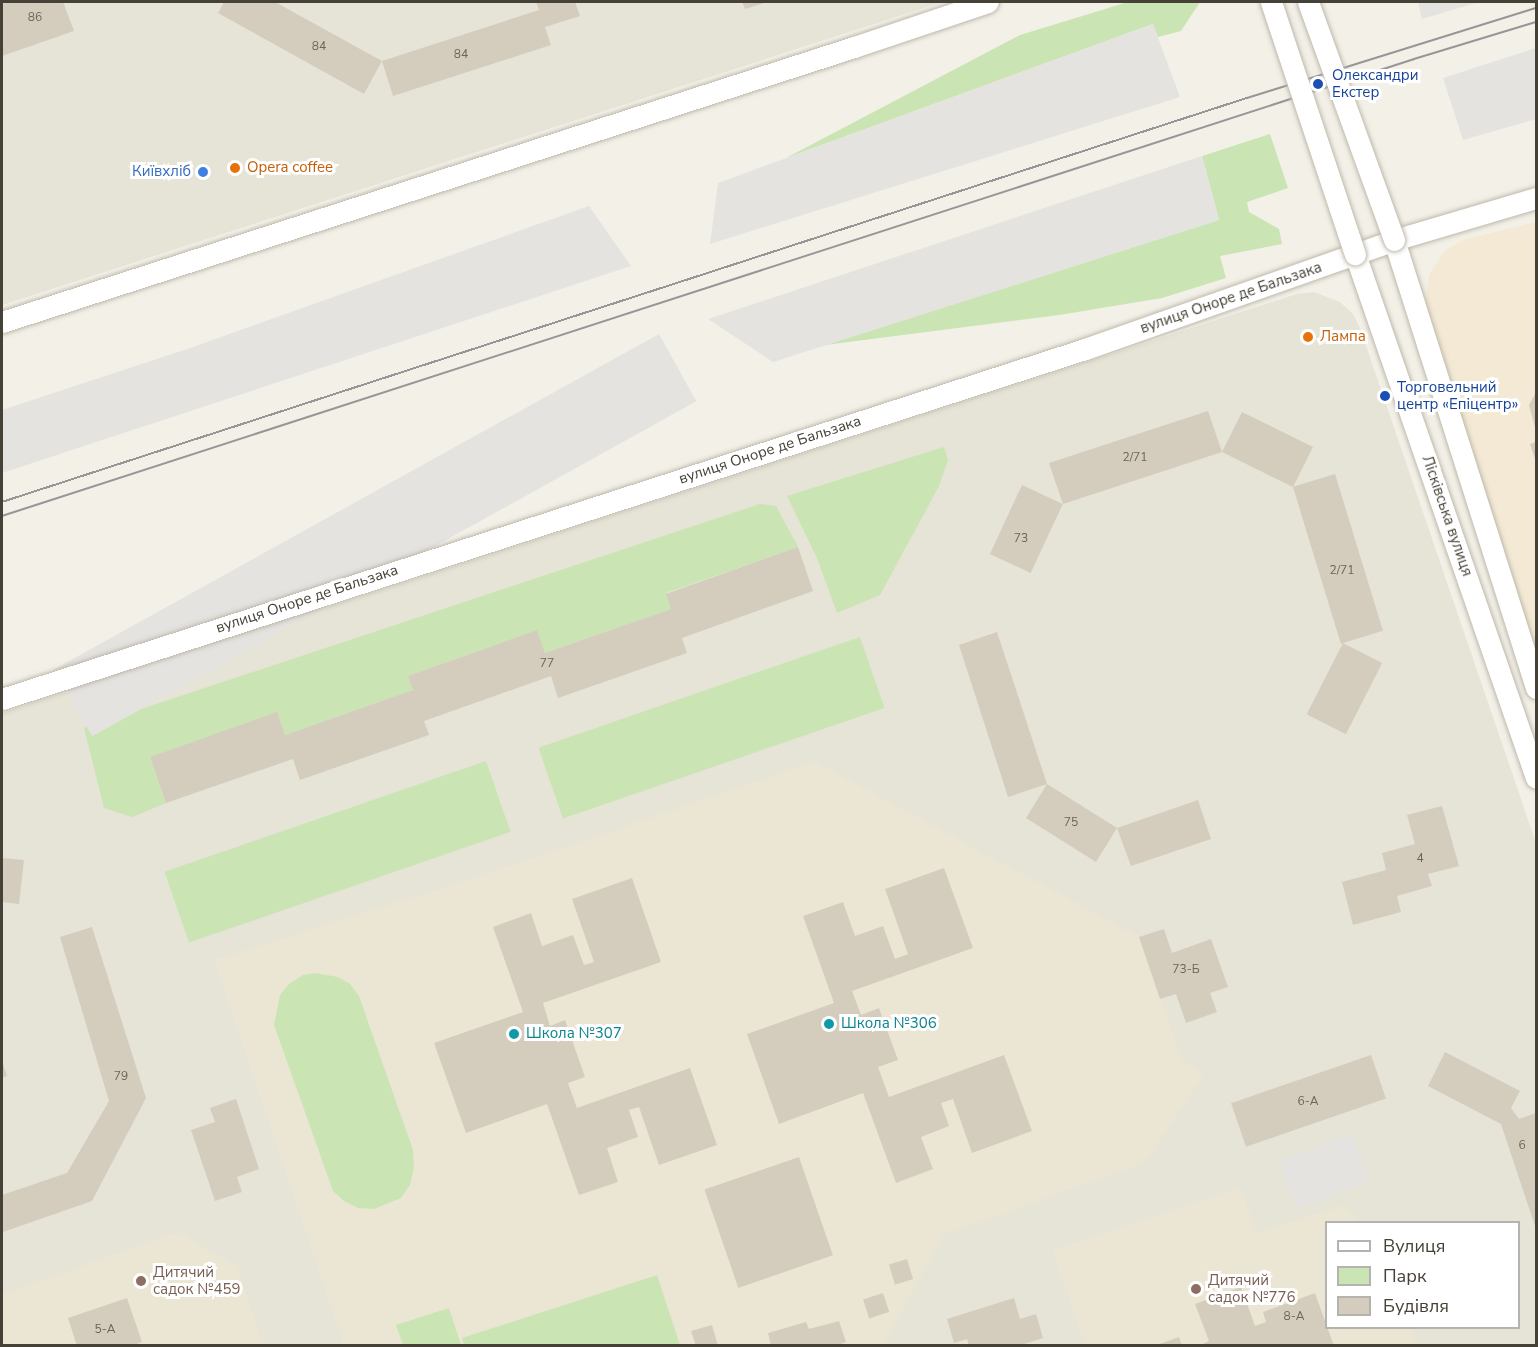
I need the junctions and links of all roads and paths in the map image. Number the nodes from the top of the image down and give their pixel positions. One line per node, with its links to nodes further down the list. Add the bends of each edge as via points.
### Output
1 (988, 2): 7 (street)
2 (1270, 2): 6 (street, Лісківська вулиця, bridge)
3 (1308, 2): 5 (street, bridge)
4 (1536, 198): 5 (street, вулиця Оноре де Бальзака)
5 (1394, 240): 6 (street, вулиця Оноре де Бальзака); 8 (street)
6 (1355, 254): 9 (street, вулиця Оноре де Бальзака, via 1085,349); 10 (street, Лісківська вулиця)
7 (2, 322)
8 (1536, 688)
9 (2, 699)
10 (1536, 778)

